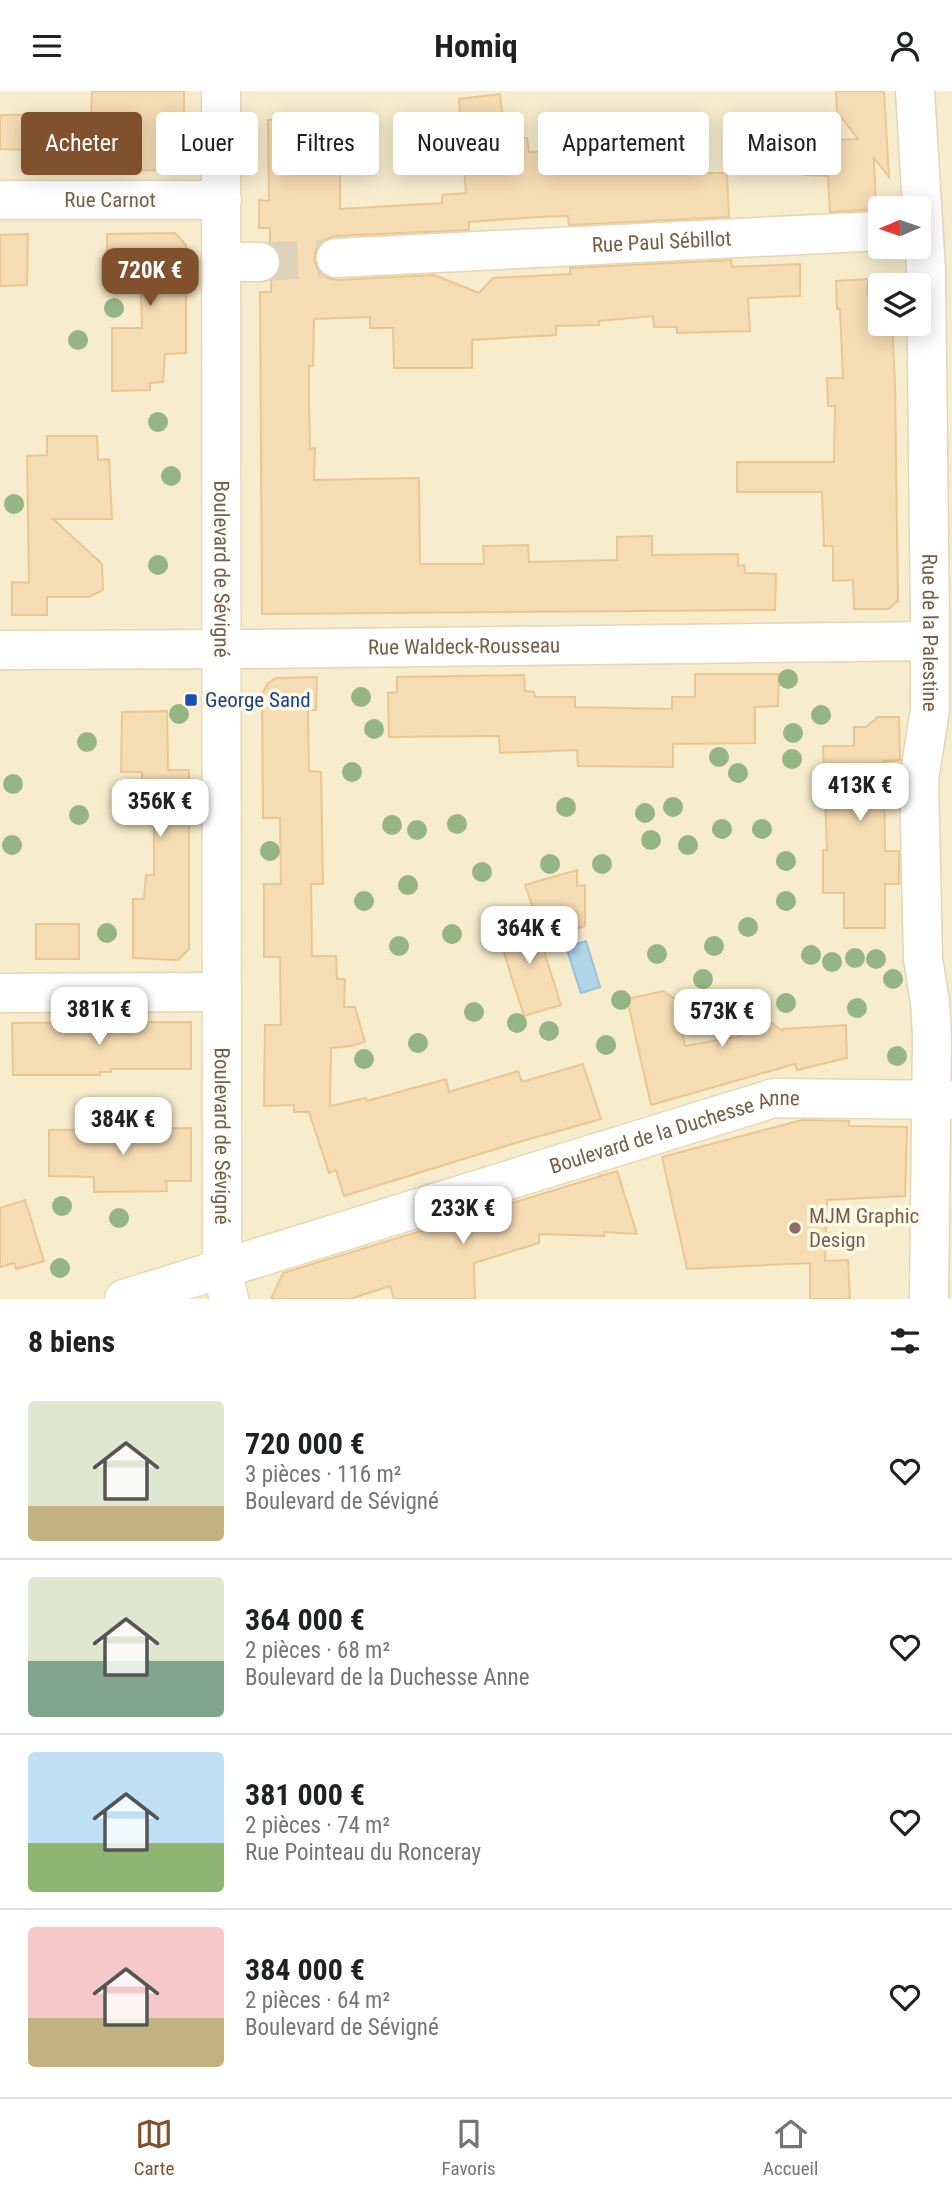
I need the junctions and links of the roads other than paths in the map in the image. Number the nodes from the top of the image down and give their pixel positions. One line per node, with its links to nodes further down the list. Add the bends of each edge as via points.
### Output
1 (222, 91): 5 (street, Boulevard de Sévigné)
2 (915, 91): 3 (street, Rue de la Palestine)
3 (927, 196)
4 (0, 200): 5 (street, Rue Carnot)
5 (222, 200): 9 (street, Boulevard de Sévigné)
6 (868, 231): 7 (street, Rue Paul Sébillot)
7 (336, 258)
8 (927, 259): 11 (street, Rue de la Palestine)
9 (222, 262): 10 (street); 13 (street, Boulevard de Sévigné)
10 (260, 262)
11 (929, 641): 13 (street, Rue Waldeck-Rousseau); 14 (street, Rue de la Palestine, via 930,710)
12 (0, 649): 13 (street, Rue Waldeck-Rousseau)
13 (222, 649): 15 (street, Boulevard de Sévigné)
14 (939, 736): 17 (street, Rue de la Palestine, via 919,779 923,959)
15 (222, 992): 16 (street); 18 (street, Boulevard de Sévigné)
16 (0, 993)
17 (942, 1099): 18 (street, Boulevard de la Duchesse Anne, via 774,1098 303,1243); 20 (street, Rue de la Palestine)
18 (226, 1285): 19 (street, Boulevard de la Duchesse Anne)
19 (124, 1299)
20 (929, 1299)

